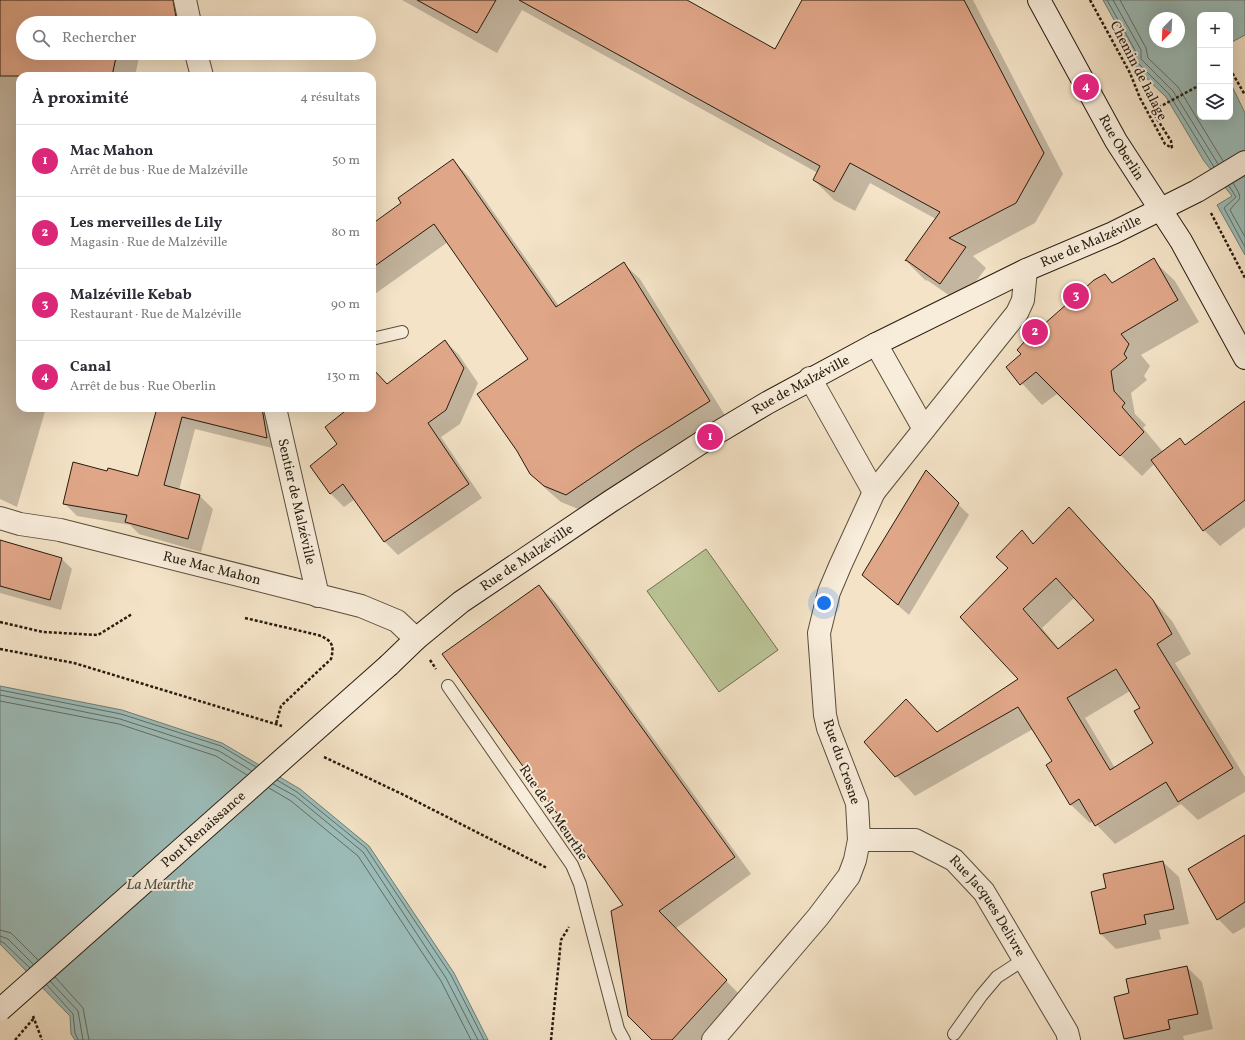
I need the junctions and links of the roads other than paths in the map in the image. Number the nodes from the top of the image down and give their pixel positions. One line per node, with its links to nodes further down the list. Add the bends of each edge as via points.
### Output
1 (185, 0): 3 (street)
2 (1039, 0): 7 (street, Rue Oberlin, via 1116,141)
3 (188, 16)
4 (198, 60): 5 (street)
5 (201, 72)
6 (1245, 162): 7 (street, Rue de Malzéville)
7 (1161, 209): 8 (street, Rue de Malzéville, via 1113,233); 12 (street, Rue Oberlin)
8 (1026, 270): 11 (street, Rue de Malzéville); 15 (street, Rue du Crosne, via 1023,300 1017,313)
9 (402, 332): 10 (lane)
10 (376, 338)
11 (876, 344): 13 (street, Rue de Malzéville); 15 (street)
12 (1245, 358)
13 (810, 378): 16 (street); 19 (street, Rue de Malzéville, via 710,437 611,502 461,602)
14 (276, 412): 18 (street, Sentier de Malzéville)
15 (924, 429): 16 (street, Rue du Crosne)
16 (874, 492): 22 (street, Rue du Crosne, via 829,592 819,633 825,715 857,803)
17 (0, 518): 18 (street, Rue Mac Mahon, via 60,530)
18 (318, 596): 19 (street, Rue Mac Mahon, via 378,612 397,621)
19 (416, 639): 20 (street, Rue de Malzéville)
20 (389, 664): 24 (street, Pont Renaissance, bridge)
21 (448, 686): 26 (lane, Rue de la Meurthe, via 572,865 580,884 618,1029)
22 (859, 840): 23 (street, Rue Jacques Delivre, via 915,840 954,860 984,892); 27 (street, Rue du Crosne, via 849,876 838,892)
23 (1023, 960): 25 (lane, via 997,977); 28 (street, Rue Jacques Delivre, via 1068,1032)
24 (0, 1010)
25 (954, 1034)
26 (624, 1040)
27 (713, 1040)
28 (1069, 1040)

